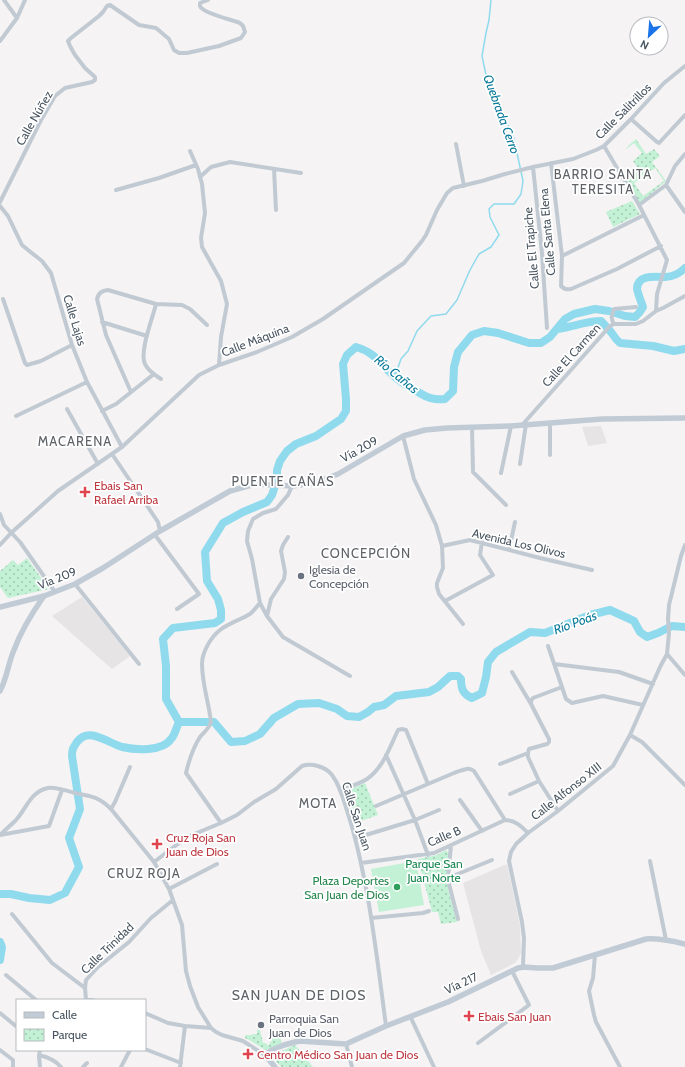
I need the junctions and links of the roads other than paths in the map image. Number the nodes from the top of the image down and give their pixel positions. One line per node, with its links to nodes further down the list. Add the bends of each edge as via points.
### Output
1 (4, 0): 4 (street)
2 (25, 0): 4 (street)
3 (208, 0): 23 (street, Calle Núñez, via 200,3 201,8 240,23 245,32 241,38 219,46 178,53 169,39 156,28 139,25 110,5 71,38 68,41 70,46 95,80 65,88 55,96)
4 (17, 18): 5 (street)
5 (0, 42)
6 (685, 66): 8 (street, Calle Salitrillos, via 664,83)
7 (685, 115): 8 (street, via 659,143)
8 (631, 119): 10 (street, Calle Salitrillos)
9 (456, 144): 21 (street)
10 (604, 146): 13 (street, Calle Salitrillos, via 573,159); 24 (street)
11 (190, 151): 14 (street)
12 (685, 154): 20 (street, via 675,166)
13 (551, 163): 15 (street, Calle Salitrillos); 30 (street, Calle Santa Elena)
14 (196, 165): 19 (street); 22 (street)
15 (533, 167): 17 (street, Calle Salitrillos); 39 (street, Calle El Trapiche)
16 (274, 169): 18 (street); 19 (street, via 230,162 211,167); 26 (street)
17 (516, 171): 21 (street, Calle Máquina)
18 (301, 172)
19 (200, 176): 42 (street, via 206,213 201,238 202,247 221,281 227,304)
20 (666, 185): 24 (street); 27 (street)
21 (464, 186): 42 (street, Calle Máquina, via 453,188 447,193 426,235 404,263 323,319 292,337)
22 (116, 190)
23 (0, 202)
24 (639, 205): 28 (street)
25 (0, 206): 41 (street, Calle Lajas, via 22,244 51,273)
26 (276, 210)
27 (685, 212)
28 (644, 215): 29 (street); 30 (street)
29 (661, 246): 30 (street, Calle Santa Elena, via 617,269 569,289 562,286); 35 (street, via 667,260 657,294)
30 (562, 256)
31 (685, 296): 35 (street, Calle El Carmen)
32 (3, 299): 41 (street, via 27,365 41,361)
33 (156, 304): 36 (street, via 108,290 102,291 97,299); 37 (street, via 182,305); 40 (street)
34 (636, 307): 38 (street, via 614,309)
35 (656, 311): 38 (street, Calle El Carmen, via 636,324)
36 (102, 322): 40 (street); 46 (street)
37 (208, 325)
38 (612, 325): 52 (street, Calle El Carmen)
39 (547, 328)
40 (147, 336): 43 (street, via 143,355 147,367)
41 (72, 345): 45 (street, Calle Lajas)
42 (219, 365): 56 (street, Calle Máquina, via 200,375)
43 (154, 374): 44 (street); 46 (street)
44 (161, 379)
45 (87, 382): 48 (street, Calle Lajas); 49 (street)
46 (131, 392): 48 (street)
47 (67, 410): 59 (street)
48 (102, 411): 56 (street, Calle Lajas)
49 (16, 416)
50 (685, 418): 51 (main road, Vía 209, via 602,419)
51 (550, 423): 52 (main road, Vía 209); 58 (street)
52 (524, 424): 53 (main road, Vía 209); 60 (street)
53 (511, 426): 54 (main road, Vía 209); 61 (street)
54 (472, 427): 55 (main road, Vía 209, via 425,430); 63 (street, via 473,472)
55 (403, 436): 62 (main road, Vía 209, via 338,474 315,483); 72 (street, via 414,479 436,525)
56 (122, 447): 57 (street, Calle Máquina)
57 (112, 454): 59 (street, Calle Máquina); 67 (street, via 158,522)
58 (550, 454)
59 (98, 464): 66 (street, Calle Máquina, via 58,491)
60 (520, 464)
61 (501, 473)
62 (292, 486): 67 (main road, Vía 209, via 256,484 230,491); 81 (street, via 276,509 253,519 248,530 247,541)
63 (506, 505)
64 (0, 514): 66 (street, via 4,526)
65 (515, 522): 73 (street)
66 (11, 533): 70 (street, Calle Máquina); 77 (street)
67 (158, 533): 76 (main road, Vía 209); 83 (street, via 199,594)
68 (288, 537): 85 (street, via 281,551 284,579 271,599)
69 (482, 542): 72 (street, Avenida Los Olivos, via 470,540); 73 (street, Avenida Los Olivos); 80 (street, via 480,555 493,575)
70 (0, 545)
71 (685, 545): 74 (street, Calle Alfonso XIII)
72 (442, 546): 80 (street, via 443,568 437,588)
73 (509, 550): 75 (street, Avenida Los Olivos)
74 (683, 557): 88 (street, Calle Alfonso XIII, via 669,605)
75 (592, 570)
76 (75, 584): 77 (main road, Vía 209); 89 (street)
77 (55, 592): 78 (main road, Vía 209)
78 (44, 596): 79 (main road, Vía 209); 84 (main road)
79 (24, 601): 82 (main road, Vía 209); 84 (main road)
80 (445, 601): 86 (street)
81 (260, 602): 85 (street); 118 (street, via 250,614 221,629 204,653 202,665 211,722 190,757 186,773)
82 (0, 608)
83 (177, 609)
84 (34, 610): 96 (main road, via 13,651)
85 (267, 616): 93 (street, via 283,637)
86 (463, 624)
87 (548, 646): 90 (street)
88 (667, 654): 92 (street); 94 (street, Calle Alfonso XIII)
89 (139, 664)
90 (554, 664): 94 (street, via 619,672); 95 (street)
91 (512, 672): 97 (street)
92 (685, 675)
93 (350, 676)
94 (653, 684): 98 (street, Calle Alfonso XIII)
95 (562, 687): 97 (street, via 533,698); 98 (street, via 566,700 572,703 603,696)
96 (0, 691)
97 (531, 704): 100 (street, via 549,742 529,750)
98 (643, 705): 99 (street, Calle Alfonso XIII)
99 (630, 735): 106 (street, via 642,742); 115 (street, Calle Alfonso XIII, via 613,766)
100 (528, 753): 102 (street); 104 (street)
101 (386, 755): 105 (street, via 398,730 406,730); 108 (street, via 367,779); 109 (street)
102 (500, 764)
103 (130, 767): 113 (street)
104 (539, 781): 110 (street); 115 (street)
105 (428, 784): 109 (street); 117 (street, via 471,769)
106 (685, 785)
107 (62, 790): 113 (street, via 97,798); 121 (street, via 49,788 40,791); 121 (street, via 49,826)
108 (341, 790): 118 (street, Calle San Juan, via 331,773 313,764 307,764 276,789); 122 (street, Calle San Juan)
109 (404, 794): 112 (street); 116 (street)
110 (510, 794)
111 (460, 800): 119 (street)
112 (376, 806)
113 (111, 809): 127 (street)
114 (439, 810): 116 (street)
115 (558, 811): 120 (street, Calle Alfonso XIII)
116 (415, 820): 122 (street); 124 (street)
117 (505, 820): 119 (street, Calle B); 120 (street, via 517,823)
118 (221, 823): 127 (street, Calle San Juan, via 187,837)
119 (482, 831): 123 (street, Calle B)
120 (528, 833): 140 (street, Calle Alfonso XIII, via 516,844 509,861 522,922)
121 (0, 835)
122 (356, 838): 128 (street, Calle San Juan)
123 (451, 845): 124 (street, Calle B); 130 (street)
124 (428, 854): 128 (street, Calle B)
125 (492, 860): 130 (street)
126 (650, 861): 137 (street)
127 (154, 862): 131 (street)
128 (361, 863): 135 (street, Calle San Juan)
129 (217, 864): 131 (street)
130 (448, 878): 136 (street)
131 (169, 889): 132 (street)
132 (173, 900): 143 (street, Calle Trinidad, via 151,918 129,942 98,967 86,980); 152 (street, via 182,925 186,971 190,986 198,1007)
133 (429, 911): 135 (street)
134 (12, 914): 143 (street, via 52,963)
135 (371, 918): 151 (street, Calle San Juan)
136 (458, 919)
137 (666, 940): 138 (main road, Vía 217); 139 (main road, Vía 217, via 646,939)
138 (685, 944)
139 (595, 955): 140 (main road, Vía 217, via 553,968); 170 (street, via 589,991 594,1014)
140 (523, 967): 141 (main road, Vía 217)
141 (512, 971): 148 (main road, Vía 217, via 448,1002); 153 (street, via 529,1005)
142 (6, 975): 144 (street)
143 (85, 988): 145 (street, Calle Trinidad)
144 (35, 999)
145 (86, 999)
146 (0, 1013): 149 (street)
147 (146, 1015): 150 (street)
148 (410, 1016): 151 (main road, Vía 217); 169 (street)
149 (16, 1026)
150 (185, 1026): 152 (street); 161 (street)
151 (386, 1026): 154 (main road, Vía 217)
152 (211, 1028): 159 (street, via 222,1035 243,1041)
153 (478, 1042)
154 (346, 1044): 159 (main road, Vía 217, via 299,1041 284,1045); 168 (street)
155 (146, 1049): 161 (street)
156 (0, 1050): 162 (street, via 13,1060)
157 (129, 1051): 166 (street)
158 (40, 1052): 163 (street); 164 (street)
159 (265, 1055): 167 (main road)
160 (87, 1063): 165 (street)
161 (180, 1065)
162 (13, 1067)
163 (40, 1067)
164 (61, 1067)
165 (83, 1067)
166 (121, 1067)
167 (275, 1067)
168 (352, 1067)
169 (434, 1067)
170 (620, 1067)

